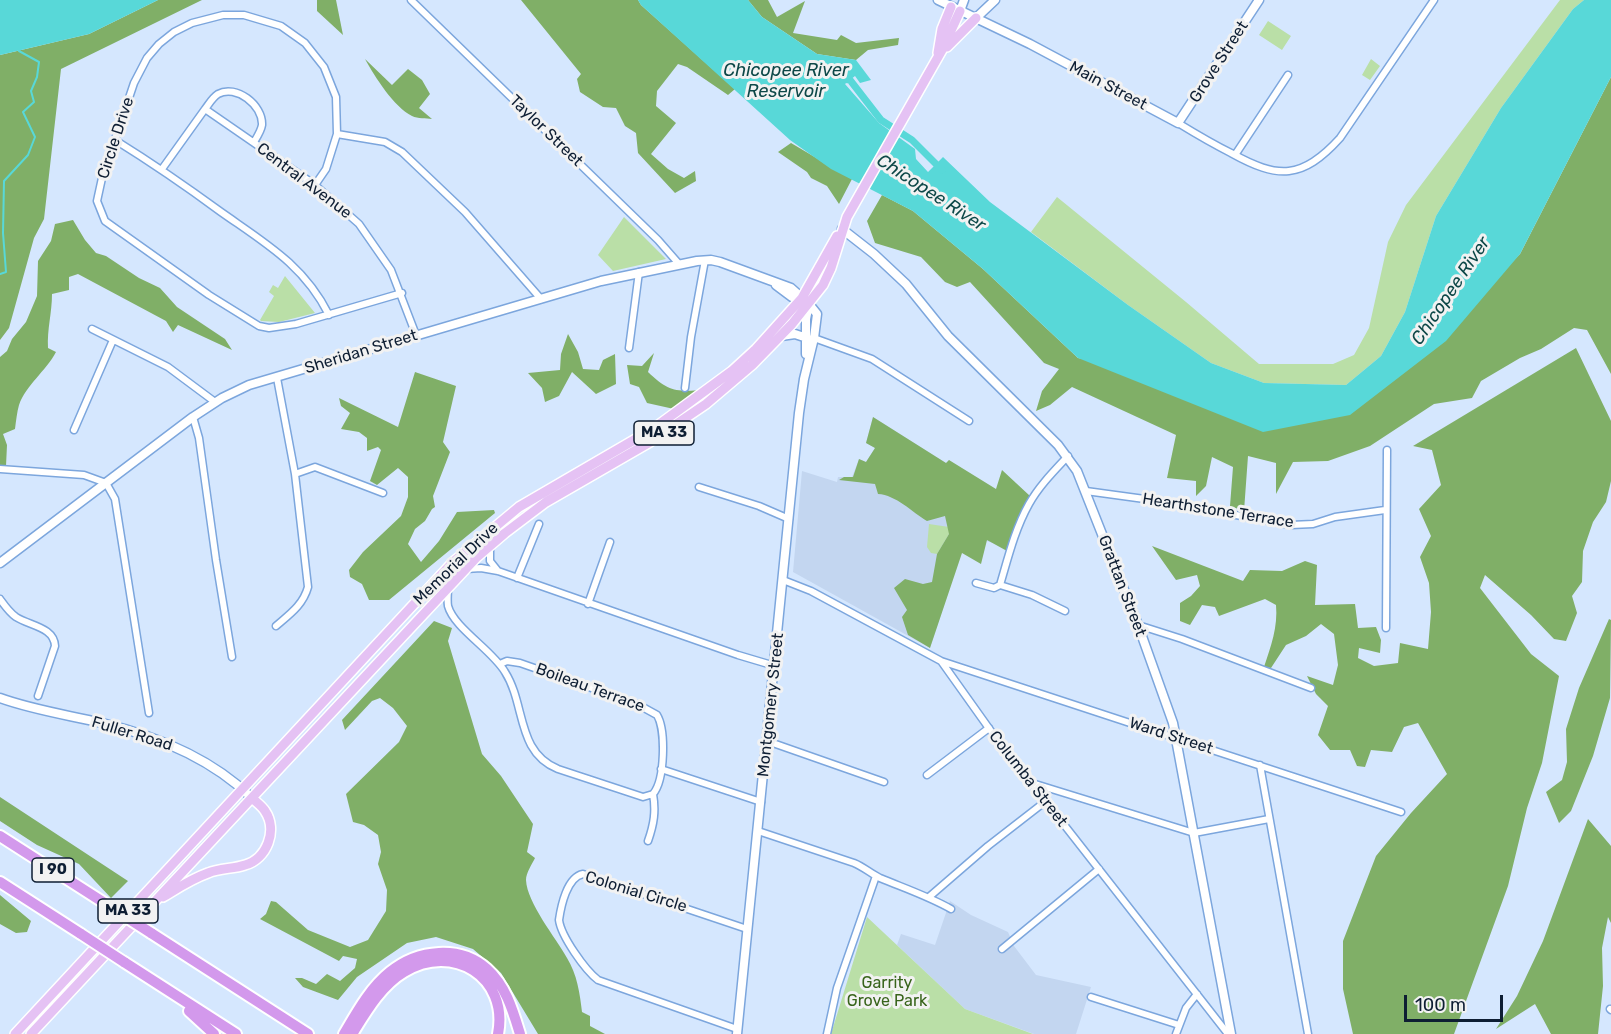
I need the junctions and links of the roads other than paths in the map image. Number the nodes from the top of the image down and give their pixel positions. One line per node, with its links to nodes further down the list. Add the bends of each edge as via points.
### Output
1 (411, 0): 21 (street, Taylor Street)
2 (938, 0): 7 (main road, Main Street)
3 (964, 0): 7 (main road)
4 (995, 0): 8 (main road)
5 (1259, 0): 12 (main road, Grove Street)
6 (1434, 0): 16 (street, Main Street, via 1334,146 1296,170 1278,172)
7 (955, 6): 8 (main road, Main Street); 9 (main road)
8 (976, 18): 9 (main road); 12 (main road, Main Street)
9 (940, 53): 19 (main road, Memorial Drive)
10 (1288, 75): 16 (street)
11 (205, 109): 15 (street, Central Avenue); 15 (street, via 222,93 245,97 256,106 262,120); 17 (street)
12 (1178, 123): 16 (street, Main Street)
13 (338, 134): 14 (street, Circle Drive, via 333,86 312,50 281,26 234,14 192,23 159,44 138,74); 18 (street, Circle Drive, via 326,169); 24 (street, via 385,142 402,152 465,212)
14 (115, 140): 17 (street); 26 (street, Circle Drive, via 97,201 105,221 259,326 281,327)
15 (254, 142): 18 (street, Central Avenue)
16 (1235, 155)
17 (162, 170): 26 (street, via 288,260)
18 (315, 185): 23 (street, Central Avenue, via 359,224)
19 (842, 229): 25 (main road, Memorial Drive / MA 33, via 830,254 823,285); 40 (main road, Grattan Street, via 906,284 948,336)
20 (705, 260): 21 (main road, Sheridan Street); 25 (main road, Sheridan Street, via 791,288); 34 (street)
21 (679, 264): 22 (main road, Sheridan Street)
22 (639, 272): 24 (main road, Sheridan Street); 32 (street)
23 (402, 293): 26 (street, Circle Drive); 28 (street, Central Avenue)
24 (541, 299): 28 (main road, Sheridan Street)
25 (806, 301): 29 (main road, Montgomery Street, via 806,319); 29 (main road, via 817,314); 30 (main road, Memorial Drive / MA 33); 82 (main road, Memorial Drive / MA 33, via 745,360 688,405 526,502 474,543)
26 (329, 315)
27 (92, 329): 31 (street)
28 (416, 335): 33 (main road, Sheridan Street)
29 (812, 335): 30 (main road); 37 (street, via 872,359); 48 (main road, Montgomery Street)
30 (781, 336): 51 (main road, Memorial Drive / MA 33, via 692,414 546,502)
31 (113, 340): 35 (street, via 168,367); 38 (street)
32 (629, 348)
33 (277, 378): 35 (main road, Sheridan Street, via 249,385); 42 (street)
34 (685, 388)
35 (215, 402): 36 (main road, Sheridan Street)
36 (193, 417): 43 (main road, Sheridan Street); 66 (street)
37 (969, 421)
38 (74, 430)
39 (1387, 450): 47 (street)
40 (1068, 456): 45 (main road, Grattan Street); 58 (street, via 1029,505)
41 (0, 469): 43 (street, via 84,476)
42 (295, 474): 46 (street, via 315,467); 64 (street, via 308,586 305,599)
43 (106, 483): 52 (main road, Sheridan Street); 73 (street, via 115,499)
44 (699, 487): 48 (street)
45 (1086, 491): 47 (street, Hearthstone Terrace, via 1291,525); 63 (main road, Grattan Street)
46 (383, 493)
47 (1385, 510): 65 (street)
48 (789, 519): 56 (main road, Montgomery Street)
49 (539, 524): 55 (street)
50 (610, 542): 61 (street)
51 (490, 545): 53 (main road, Memorial Drive / MA 33); 54 (street, via 490,561)
52 (0, 563)
53 (466, 569): 54 (street); 59 (main road, Memorial Drive / MA 33)
54 (498, 571): 55 (street)
55 (516, 578): 61 (street)
56 (783, 580): 67 (street, Columba Street, via 810,590); 69 (main road, Montgomery Street)
57 (976, 583): 58 (street, via 994,588)
58 (1000, 585): 62 (street)
59 (448, 587): 68 (street, via 448,605 456,621); 84 (main road, Memorial Drive / MA 33)
60 (0, 599): 71 (street, via 10,613 55,639)
61 (588, 604): 69 (street)
62 (1065, 611)
63 (1138, 625): 70 (street); 75 (main road, Grattan Street)
64 (276, 626)
65 (1386, 628)
66 (232, 657)
67 (941, 661): 74 (street, Columba Street); 75 (street, Ward Street)
68 (500, 664): 78 (street, Boileau Terrace, via 520,663 650,710 662,725); 83 (street, via 514,692 527,739 541,760 643,797)
69 (775, 666): 76 (main road, Montgomery Street)
70 (1311, 688)
71 (38, 696)
72 (0, 698): 82 (main road, Fuller Road, via 150,737 199,759)
73 (149, 713)
74 (989, 728): 79 (street); 81 (street, Columba Street)
75 (1176, 738): 77 (street, Ward Street); 90 (main road, Grattan Street)
76 (767, 741): 80 (street); 86 (main road, Montgomery Street)
77 (1260, 765): 87 (street, Ward Street); 88 (street)
78 (661, 769): 83 (street, Boileau Terrace); 86 (street)
79 (927, 775)
80 (884, 782)
81 (1031, 782): 85 (street, Columba Street); 90 (street)
82 (243, 789): 84 (main road, Fuller Road); 107 (main road, Memorial Drive / MA 33)
83 (654, 794): 92 (street, Boileau Terrace, via 656,809)
84 (252, 798): 97 (main road, Memorial Drive / MA 33); 97 (main road, via 266,812 271,825 271,837 257,859 188,880)
85 (1046, 801): 93 (street, Columba Street); 96 (street)
86 (761, 802): 89 (main road, Montgomery Street)
87 (1401, 812)
88 (1269, 819): 90 (street); 120 (street)
89 (758, 831): 94 (street, via 854,864); 99 (main road, Montgomery Street)
90 (1194, 833): 119 (main road, Grattan Street)
91 (0, 836): 104 (highway, I 90, bridge)
92 (648, 841)
93 (1099, 870): 100 (street); 102 (street, Columba Street)
94 (876, 876): 96 (street); 117 (street, via 837,988)
95 (0, 882): 101 (highway, I 90, bridge)
96 (929, 897): 98 (street)
97 (150, 905): 108 (main road, Memorial Drive / MA 33)
98 (951, 909)
99 (747, 929): 106 (main road, Montgomery Street); 106 (street, Colonial Circle, via 583,874 572,880 559,920 574,950 597,980)
100 (1002, 949)
101 (157, 983): 109 (highway); 110 (highway, I 90)
102 (1197, 994): 105 (street); 119 (street, Columba Street)
103 (1091, 997): 105 (street)
104 (286, 1021): 111 (highway, I 90); 112 (highway)
105 (1179, 1025): 118 (street)
106 (737, 1031)
107 (15, 1034)
108 (31, 1034)
109 (214, 1034)
110 (236, 1034)
111 (308, 1034)
112 (314, 1034)
113 (344, 1034): 116 (highway, via 390,971 434,952 464,956 487,970 506,994)
114 (352, 1034): 115 (highway, via 392,981 415,966 441,961 471,968 491,988 500,1009)
115 (498, 1034)
116 (520, 1034)
117 (827, 1034)
118 (1176, 1034)
119 (1229, 1034)
120 (1308, 1034)

